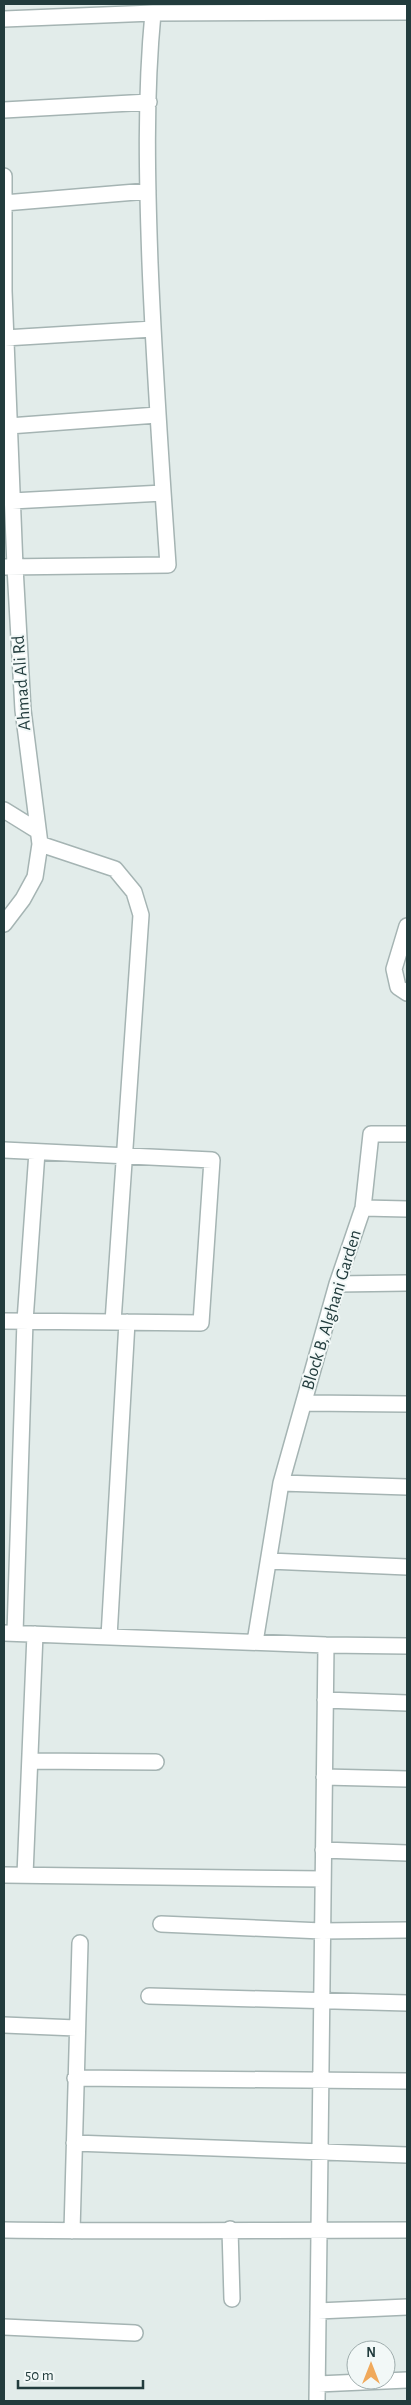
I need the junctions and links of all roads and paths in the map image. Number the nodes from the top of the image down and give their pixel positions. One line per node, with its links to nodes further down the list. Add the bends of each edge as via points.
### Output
1 (160, 10): 2 (street); 3 (street); 4 (street, via 149,55)
2 (407, 12)
3 (4, 19)
4 (149, 102): 5 (street); 7 (street)
5 (4, 110)
6 (4, 176): 8 (street, Ahmad Ali Rd)
7 (148, 192): 8 (street); 10 (street)
8 (4, 203): 9 (street, Ahmad Ali Rd)
9 (4, 291): 11 (street, Ahmad Ali Rd)
10 (153, 329): 11 (street); 12 (street)
11 (6, 338): 13 (street, Ahmad Ali Rd)
12 (157, 415): 13 (street); 14 (street)
13 (9, 426): 15 (street, Ahmad Ali Rd)
14 (163, 493): 15 (street); 16 (street, via 168,565)
15 (12, 501): 16 (street, Ahmad Ali Rd)
16 (10, 567): 18 (street, Ahmad Ali Rd)
17 (4, 810): 18 (street)
18 (39, 837): 19 (street, Ahmad Ali Rd, via 35,877); 25 (street, via 115,869 134,892 141,915)
19 (4, 924)
20 (407, 926): 21 (street, via 394,969 398,986)
21 (407, 993)
22 (407, 1134): 26 (street, Block B, Alghani Garden, via 372,1134)
23 (4, 1150): 24 (street)
24 (37, 1152): 25 (street); 31 (street)
25 (124, 1156): 32 (street); 32 (street, via 212,1160 201,1323)
26 (363, 1208): 27 (street); 29 (street, Block B, Alghani Garden)
27 (407, 1209)
28 (407, 1283): 29 (street)
29 (337, 1284): 33 (street, Block B, Alghani Garden)
30 (4, 1320): 31 (street)
31 (25, 1321): 32 (street); 39 (street)
32 (120, 1322): 41 (street)
33 (304, 1403): 34 (street); 35 (street, Block B, Alghani Garden)
34 (407, 1404)
35 (281, 1483): 36 (street); 37 (street, Block B, Alghani Garden)
36 (407, 1487)
37 (269, 1561): 38 (street); 42 (street, Block B, Alghani Garden)
38 (407, 1567)
39 (10, 1633): 40 (street)
40 (35, 1634): 41 (street); 47 (street)
41 (109, 1637): 42 (street)
42 (254, 1642): 43 (street)
43 (326, 1646): 44 (street); 45 (street)
44 (407, 1646)
45 (325, 1700): 46 (street); 49 (street)
46 (407, 1703)
47 (31, 1761): 48 (street); 54 (street)
48 (156, 1762)
49 (324, 1777): 50 (street); 51 (street)
50 (407, 1779)
51 (323, 1850): 52 (street); 55 (street)
52 (407, 1853)
53 (4, 1875): 54 (street)
54 (25, 1875): 55 (street)
55 (322, 1879): 58 (street)
56 (161, 1924): 58 (street)
57 (407, 1930): 58 (street)
58 (322, 1931): 61 (street)
59 (80, 1943): 64 (street)
60 (149, 1996): 61 (street)
61 (322, 2002): 62 (street); 66 (street)
62 (407, 2002)
63 (4, 2025): 64 (street)
64 (76, 2028): 65 (street)
65 (75, 2078): 66 (street); 68 (street)
66 (320, 2079): 67 (street); 69 (street)
67 (407, 2081)
68 (74, 2144): 69 (street); 75 (street)
69 (320, 2152): 70 (street); 73 (street)
70 (407, 2155)
71 (230, 2229): 73 (street); 75 (street); 76 (street)
72 (4, 2230): 75 (street)
73 (319, 2230): 74 (street); 78 (street)
74 (407, 2230)
75 (72, 2231)
76 (232, 2299)
77 (407, 2307): 78 (street)
78 (318, 2311): 82 (street)
79 (4, 2327): 80 (street)
80 (135, 2332)
81 (407, 2380): 82 (street)
82 (318, 2384): 83 (street)
83 (318, 2401)

